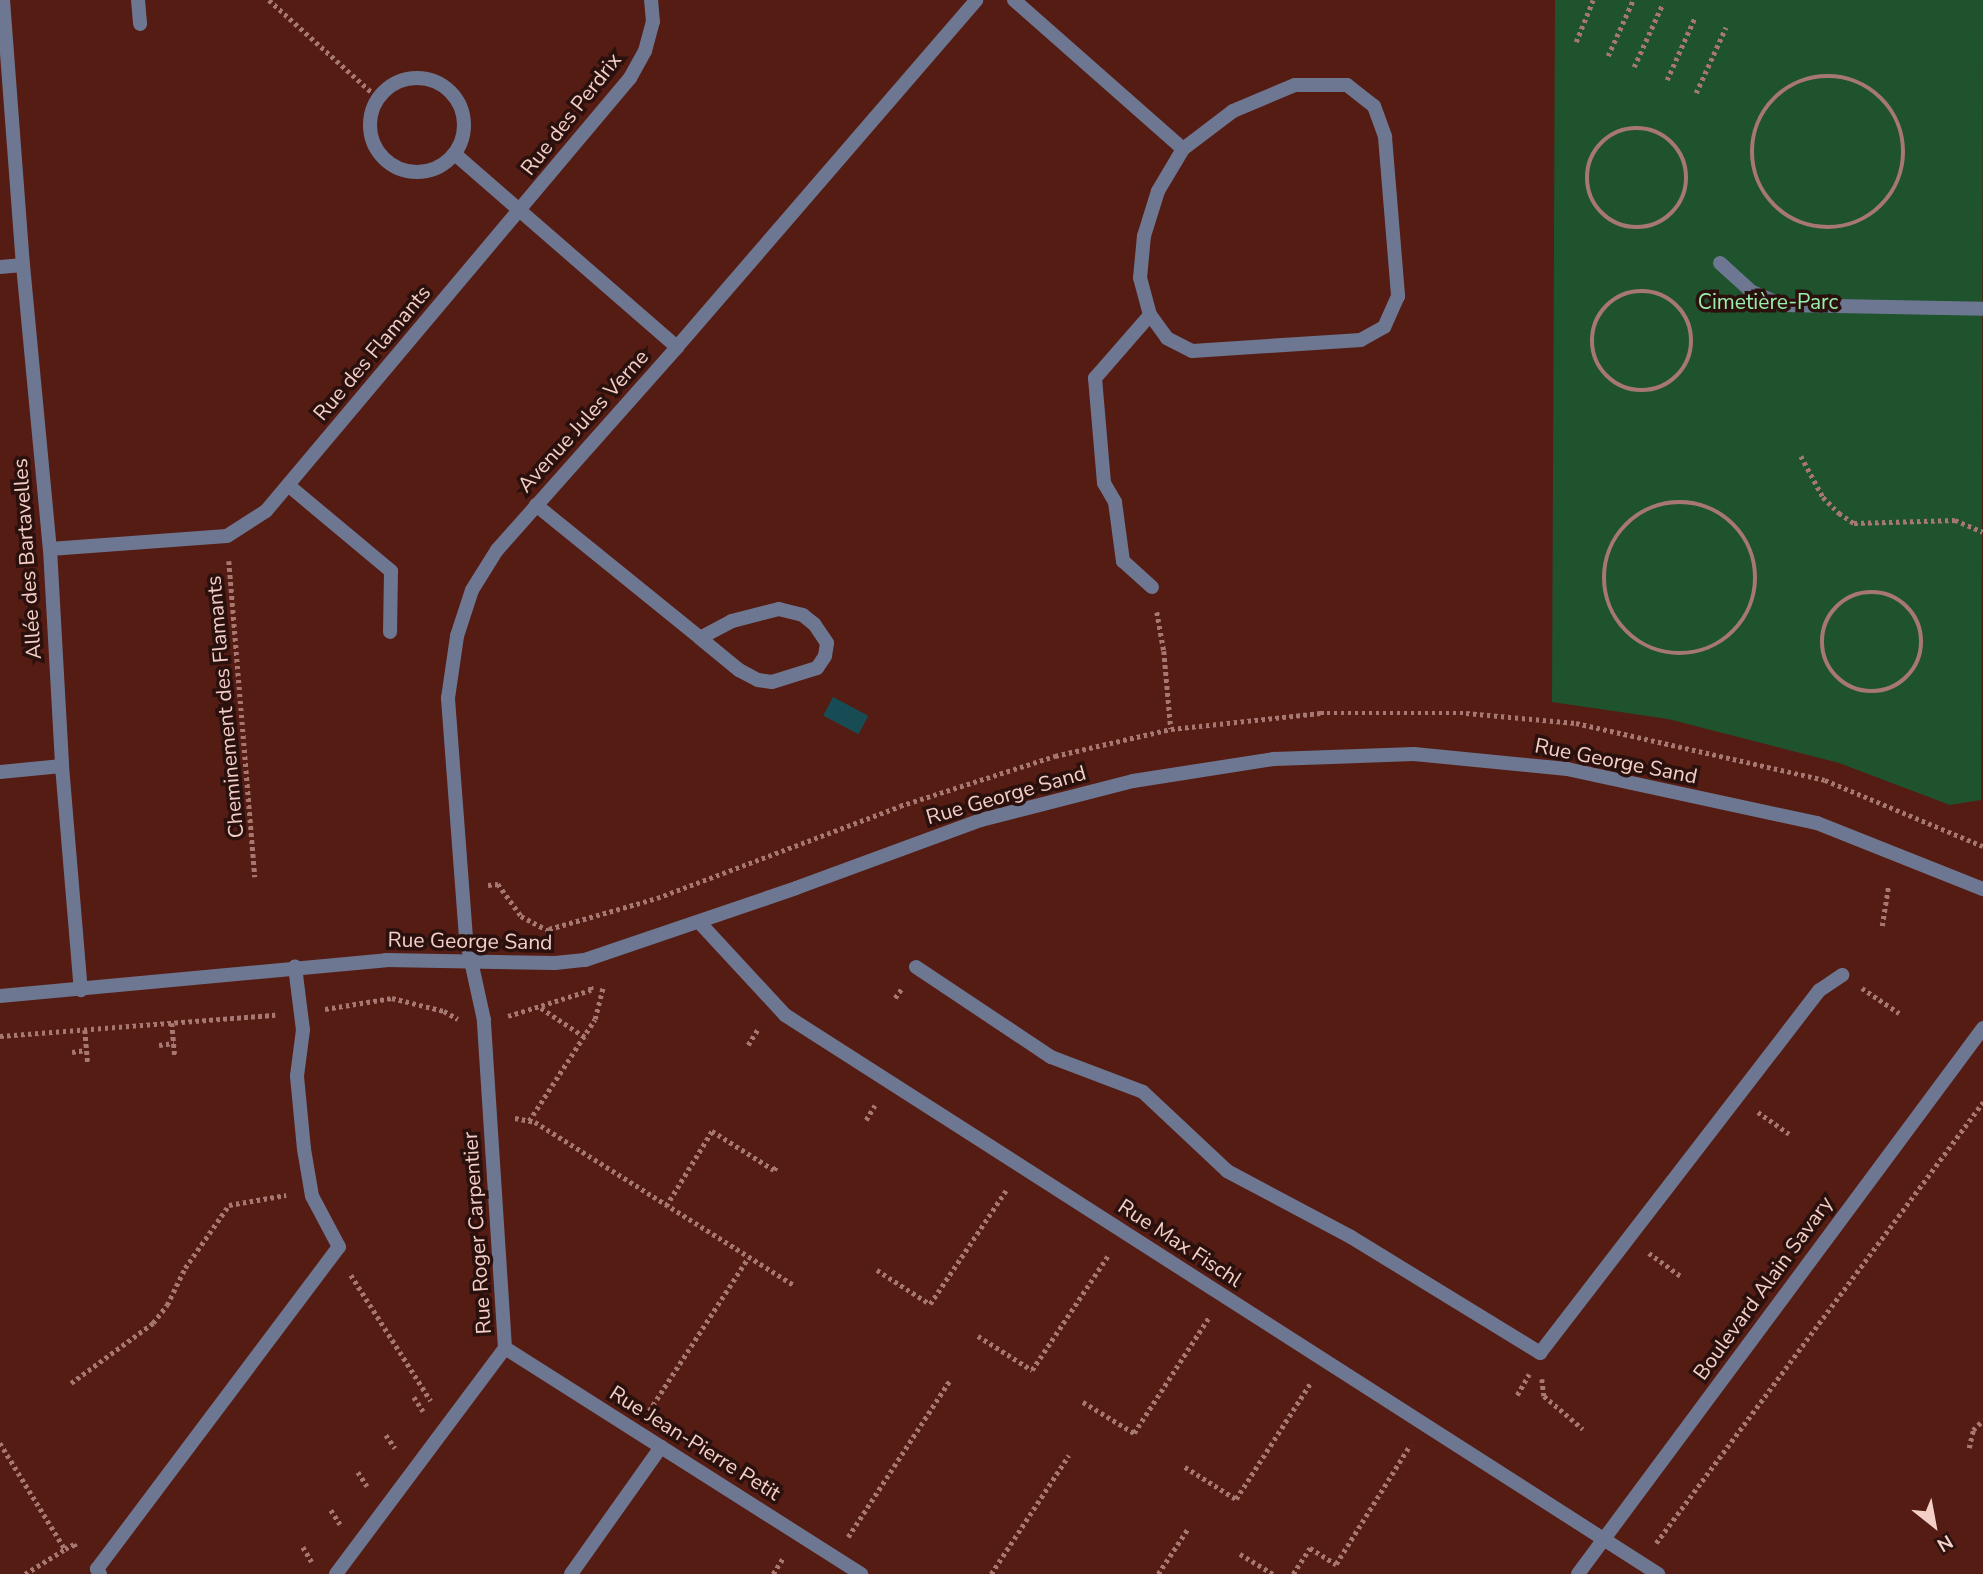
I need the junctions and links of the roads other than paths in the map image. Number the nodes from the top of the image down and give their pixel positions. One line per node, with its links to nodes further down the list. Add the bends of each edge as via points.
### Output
1 (3, 0): 11 (street, Allée des Bartavelles)
2 (138, 0): 6 (street)
3 (652, 0): 9 (street, Rue des Perdrix, via 653,22 646,51 630,78)
4 (976, 0): 15 (street, Avenue Jules Verne)
5 (1014, 0): 7 (street)
6 (140, 24)
7 (1183, 149): 14 (street, via 1158,191 1144,236 1140,278); 14 (street, via 1233,111 1296,85 1347,85 1374,106 1385,136 1398,296 1384,327 1361,340 1192,351 1167,338)
8 (456, 155): 8 (street, via 465,126 456,97 432,79 402,79 377,97 368,125 377,154 401,172 431,172); 9 (street)
9 (521, 210): 15 (street); 16 (street, Rue des Flamants)
10 (1720, 263): 13 (street, via 1752,292 1783,306)
11 (23, 265): 12 (street); 18 (street, Allée des Bartavelles)
12 (0, 267)
13 (1983, 309)
14 (1150, 315): 19 (street, via 1096,378 1104,483 1115,502 1123,561)
15 (677, 347): 17 (street, Avenue Jules Verne)
16 (288, 485): 18 (street, Rue des Flamants, via 266,511 227,536); 20 (street, via 391,572)
17 (536, 505): 21 (street); 26 (street, Avenue Jules Verne, via 472,590 457,636 448,698)
18 (50, 549): 22 (street, Allée des Bartavelles)
19 (1152, 587)
20 (390, 632)
21 (700, 638): 21 (street, via 739,670 772,682 817,668 827,643 803,615 779,609 733,621)
22 (62, 766): 23 (street); 30 (street, Allée des Bartavelles)
23 (0, 772)
24 (1983, 889): 25 (street, Rue George Sand, via 1817,823 1567,769 1415,754 1274,760 1133,781 981,820)
25 (699, 922): 26 (street, Rue George Sand, via 585,960); 35 (street, Rue Max Fischl, via 785,1015)
26 (471, 961): 27 (street, Rue George Sand, via 386,960); 33 (street, Rue Roger Carpentier, via 484,1020)
27 (295, 967): 30 (street, Rue George Sand); 36 (street, via 303,1030 297,1076 312,1191 339,1247 97,1569)
28 (916, 967): 29 (street, via 1051,1057 1143,1092 1227,1171 1350,1237 1540,1353 1820,990)
29 (1842, 975)
30 (81, 990): 31 (street, Rue George Sand)
31 (0, 996)
32 (1983, 1028): 35 (street, Boulevard Alain Savary)
33 (505, 1348): 34 (street, Rue Jean-Pierre Petit); 37 (street, Rue Roger Carpentier)
34 (661, 1447): 38 (street); 39 (street, Rue Jean-Pierre Petit)
35 (1605, 1539): 40 (street, Boulevard Alain Savary); 41 (street, Rue Max Fischl)
36 (100, 1574)
37 (336, 1574)
38 (571, 1574)
39 (861, 1574)
40 (1578, 1574)
41 (1658, 1574)

